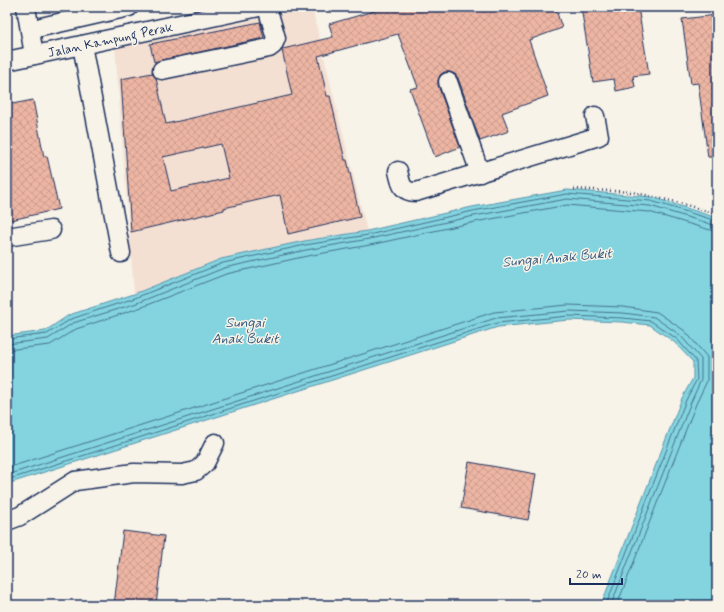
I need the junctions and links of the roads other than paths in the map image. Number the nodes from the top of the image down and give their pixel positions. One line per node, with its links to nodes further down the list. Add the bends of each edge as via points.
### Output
1 (26, 7): 9 (street)
2 (37, 7): 7 (street)
3 (129, 7): 7 (street)
4 (259, 7): 6 (street, Jalan Kampung Perak)
5 (267, 7): 11 (street, via 276,38 273,45)
6 (184, 15): 8 (street, Jalan Kampung Perak)
7 (41, 27): 9 (street)
8 (82, 45): 9 (street, Jalan Kampung Perak); 18 (street)
9 (40, 54): 10 (street, Jalan Kampung Perak)
10 (7, 61)
11 (162, 70)
12 (448, 82): 15 (street)
13 (595, 116): 15 (street, via 599,136)
14 (398, 171): 15 (street, via 401,184 410,192)
15 (480, 173)
16 (51, 230): 17 (street)
17 (7, 237)
18 (121, 253)
19 (215, 443): 20 (street, via 205,463 196,471 182,474 134,473 75,481 20,516)
20 (7, 521)

